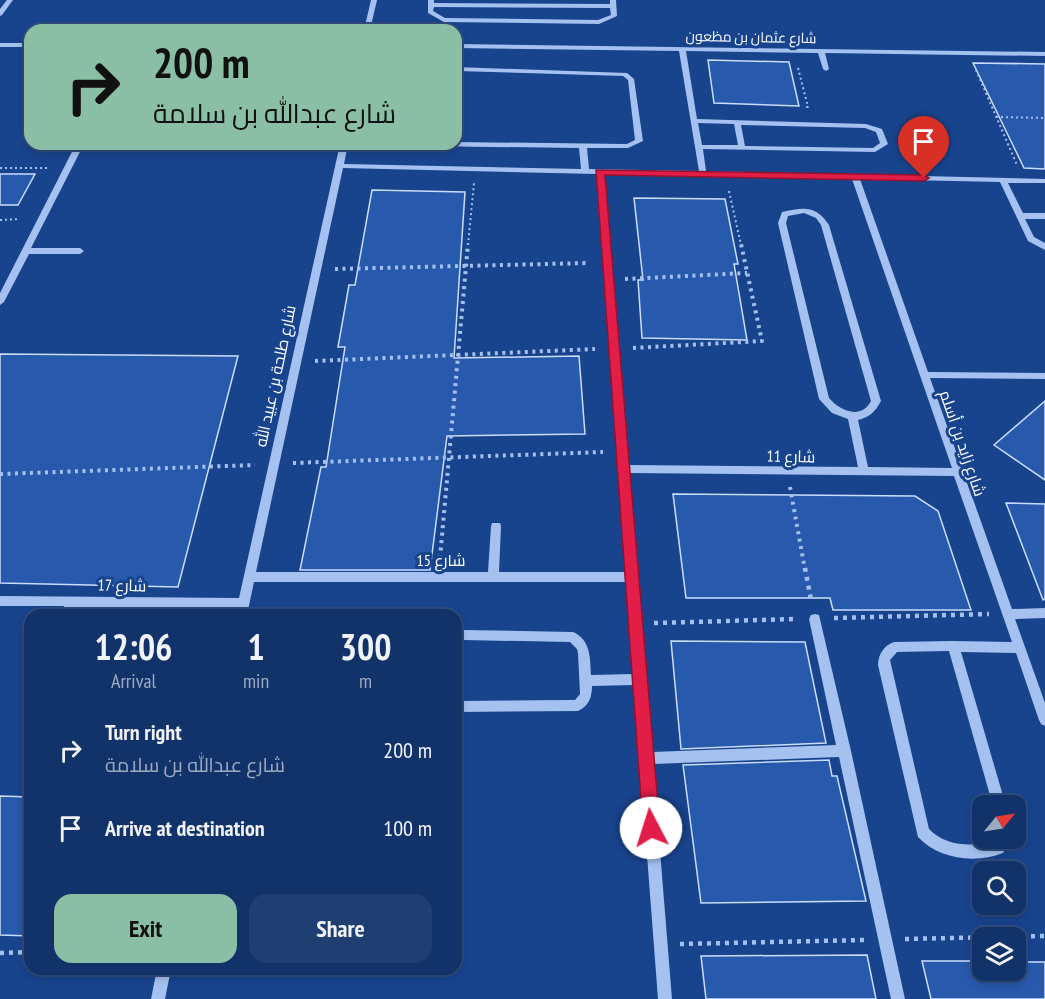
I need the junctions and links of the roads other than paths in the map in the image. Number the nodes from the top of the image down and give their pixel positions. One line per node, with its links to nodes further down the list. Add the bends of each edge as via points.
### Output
1 (10, 0): 5 (street)
2 (374, 0): 6 (street)
3 (431, 2): 4 (street); 4 (street, via 432,15 450,21 599,22 614,16)
4 (614, 3)
5 (0, 14)
6 (369, 24)
7 (0, 45): 8 (street)
8 (24, 45)
9 (462, 46): 10 (street, شارع عثمان بن مظعون)
10 (682, 48): 11 (street, شارع عثمان بن مظعون); 15 (street)
11 (821, 50): 12 (street, شارع عثمان بن مظعون); 14 (street)
12 (1045, 54)
13 (462, 69): 18 (street, via 626,74 631,79 639,141 628,146)
14 (826, 69)
15 (694, 121): 16 (street); 19 (street)
16 (737, 123): 20 (street); 20 (street, via 866,126 879,131 884,144 875,150)
17 (462, 145): 18 (street)
18 (583, 146): 24 (street)
19 (699, 147): 20 (street); 26 (street)
20 (742, 147)
21 (77, 150): 33 (street)
22 (343, 150): 23 (street, شارع طلحة بن عبيد الله)
23 (339, 166): 24 (street); 44 (street, شارع طلحة بن عبيد الله)
24 (585, 171): 25 (street)
25 (600, 172): 26 (street); 40 (street)
26 (703, 174): 27 (street)
27 (855, 177): 28 (street); 37 (street, شارع زايد بن أسلم)
28 (1003, 180): 29 (street); 30 (street)
29 (1045, 181)
30 (1020, 216): 31 (street); 32 (street, via 1031,239)
31 (1045, 216)
32 (1045, 247)
33 (26, 251): 34 (street); 35 (street)
34 (80, 251)
35 (4, 286): 36 (street)
36 (0, 302)
37 (924, 375): 38 (street); 42 (street, شارع زايد بن أسلم)
38 (1045, 376)
39 (852, 416): 39 (street, via 868,412 876,401 825,225 813,212 790,211 782,223 824,399 834,410); 41 (street)
40 (623, 469): 41 (street, شارع 11); 46 (street)
41 (864, 471): 42 (street, شارع 11)
42 (957, 472): 52 (street, شارع زايد بن أسلم)
43 (496, 526): 45 (street)
44 (250, 577): 45 (street, شارع 15); 50 (street, شارع طلحة بن عبيد الله)
45 (493, 577): 46 (street, شارع 15)
46 (632, 577): 57 (street)
47 (0, 601): 48 (street, شارع 17)
48 (72, 601): 49 (street); 50 (street, شارع 17)
49 (69, 609)
50 (242, 609)
51 (1045, 613): 52 (street)
52 (1007, 614): 56 (street, شارع زايد بن أسلم)
53 (815, 619): 61 (street)
54 (463, 634): 58 (street, via 573,637 582,646)
55 (954, 646): 56 (street); 63 (street); 64 (street, via 903,646 894,648 884,658 923,832 934,845 951,850)
56 (1019, 648): 60 (street, شارع زايد بن أسلم)
57 (640, 679): 58 (street); 62 (street)
58 (585, 681): 59 (street, via 586,696 578,705)
59 (462, 707)
60 (1044, 713)
61 (845, 751): 62 (street); 68 (street)
62 (646, 758): 67 (street)
63 (997, 795)
64 (974, 849)
65 (163, 975): 66 (street)
66 (158, 999)
67 (665, 999)
68 (897, 999)

